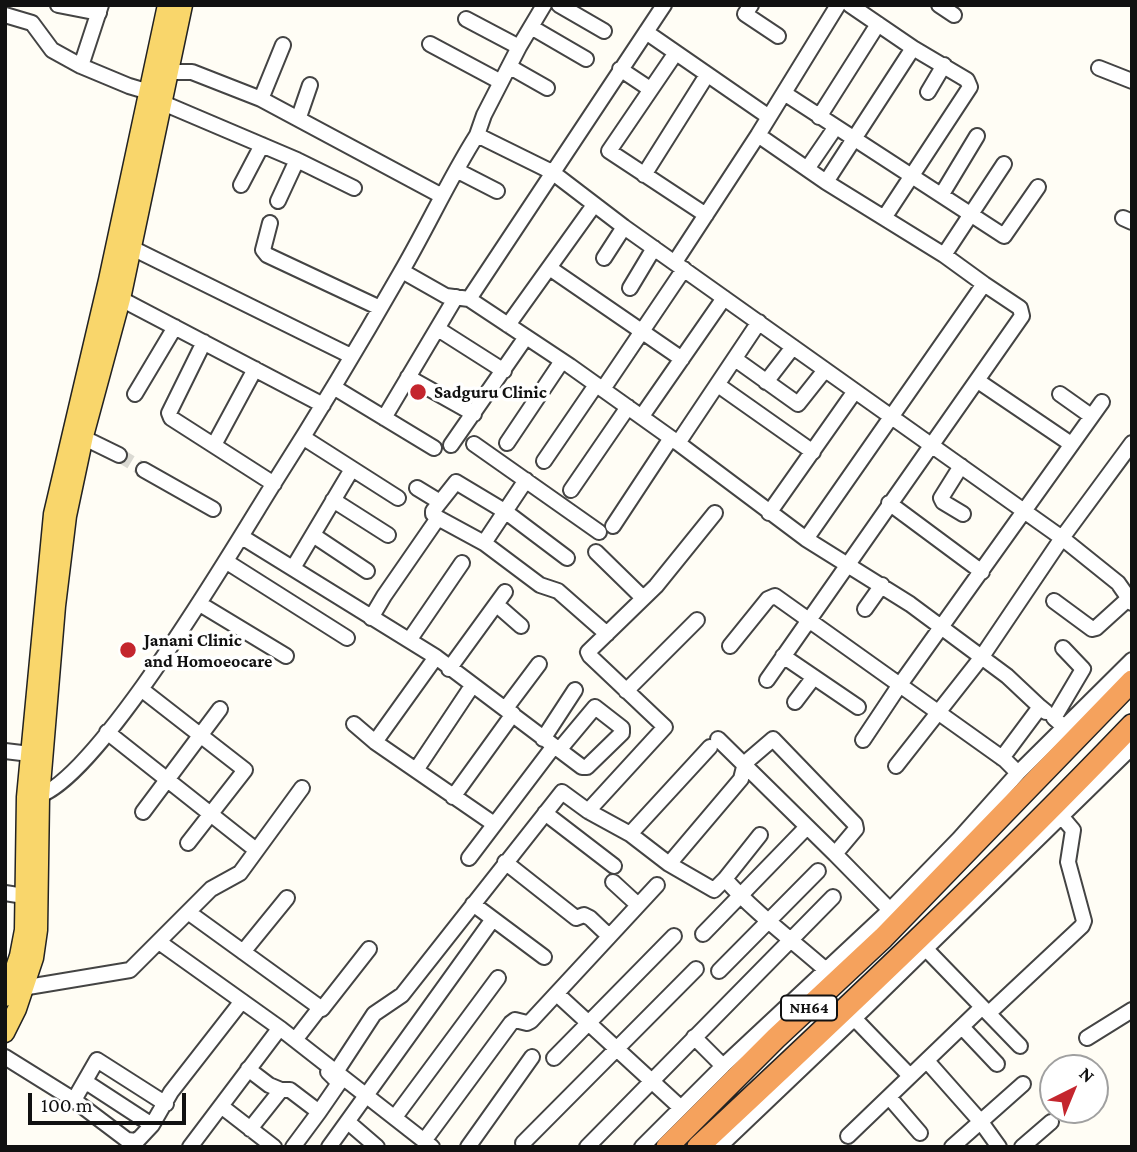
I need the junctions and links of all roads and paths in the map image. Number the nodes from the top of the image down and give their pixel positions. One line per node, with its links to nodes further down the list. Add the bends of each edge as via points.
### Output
1 (58, 5): 11 (street)
2 (167, 5): 40 (main road)
3 (183, 5): 31 (main road)
4 (544, 5): 16 (street)
5 (559, 5): 17 (street)
6 (664, 5): 18 (street)
7 (751, 5): 19 (street, via 745,14)
8 (838, 5): 39 (street)
9 (850, 5): 15 (street)
10 (939, 5): 13 (street)
11 (100, 9): 27 (street)
12 (5, 15): 27 (street, via 32,23 52,50)
13 (954, 15)
14 (466, 19): 22 (street)
15 (878, 24): 23 (street); 44 (street)
16 (531, 27): 22 (street); 25 (street)
17 (604, 31)
18 (646, 32): 24 (street); 30 (street)
19 (778, 36)
20 (430, 44): 34 (street)
21 (283, 45): 41 (street)
22 (519, 47): 28 (street)
23 (914, 48): 26 (street); 49 (street)
24 (675, 54): 32 (street); 37 (street)
25 (586, 59)
26 (944, 65): 38 (street); 57 (street, via 970,87)
27 (81, 66): 40 (street)
28 (510, 67): 34 (street); 36 (street)
29 (1099, 68): 33 (street)
30 (620, 69): 37 (street); 55 (street)
31 (169, 72): 40 (main road); 41 (street, via 192,72)
32 (707, 75): 43 (street); 56 (street)
33 (1132, 81)
34 (501, 82): 46 (street)
35 (310, 85): 42 (street)
36 (547, 88)
37 (650, 89): 56 (street, via 609,152)
38 (928, 92)
39 (784, 93): 43 (street); 44 (street)
40 (158, 97): 50 (street); 72 (main road); 117 (main road, via 108,279)
41 (261, 99): 42 (street)
42 (299, 117): 64 (street)
43 (769, 117): 47 (street)
44 (819, 117): 45 (street)
45 (835, 128): 49 (street); 53 (street)
46 (477, 135): 54 (street); 55 (street)
47 (758, 135): 53 (street); 68 (street)
48 (977, 136): 63 (street)
49 (854, 138): 57 (street); 58 (street)
50 (262, 145): 51 (street); 59 (street)
51 (297, 160): 61 (street); 65 (street)
52 (1004, 164): 67 (street)
53 (807, 169): 58 (street)
54 (458, 171): 62 (street); 64 (street)
55 (552, 172): 66 (street); 81 (street)
56 (644, 175): 68 (street)
57 (912, 176): 63 (street); 69 (street)
58 (825, 182): 69 (street)
59 (241, 185)
60 (1038, 187): 67 (street, via 1004,236)
61 (354, 188)
62 (497, 191)
63 (942, 194): 67 (street)
64 (442, 196): 78 (street)
65 (278, 201)
66 (594, 205): 71 (street); 77 (street)
67 (971, 213): 74 (street)
68 (706, 215): 76 (street)
69 (884, 218): 74 (street)
70 (270, 223): 84 (street, via 263,250 267,255)
71 (624, 227): 73 (street); 75 (street)
72 (132, 248): 83 (main road); 93 (street)
73 (654, 248): 76 (street); 80 (street)
74 (944, 255): 79 (street)
75 (604, 258)
76 (680, 265): 82 (street); 89 (street)
77 (551, 269): 86 (street); 89 (street)
78 (402, 271): 81 (street, via 446,296); 84 (street)
79 (984, 284): 101 (street, via 1023,312); 115 (street)
80 (630, 288)
81 (462, 298): 86 (street); 88 (street)
82 (724, 298): 85 (street); 94 (street)
83 (121, 299): 87 (street); 117 (main road)
84 (380, 309): 93 (street)
85 (759, 322): 92 (street); 95 (street)
86 (508, 325): 90 (street)
87 (175, 327): 91 (street); 107 (street)
88 (438, 329): 99 (street); 100 (street)
89 (644, 331): 94 (street); 104 (street)
90 (526, 337): 96 (street); 99 (street)
91 (204, 342): 97 (street); 124 (street, via 169,413)
92 (793, 346): 98 (street); 102 (street)
93 (351, 356): 105 (street)
94 (682, 359): 113 (street)
95 (735, 359): 102 (street); 103 (street)
96 (562, 361): 104 (street); 120 (street)
97 (255, 369): 110 (street); 124 (street)
98 (825, 370): 102 (street, via 798,404); 106 (street)
99 (504, 371): 112 (street)
100 (408, 377): 112 (street); 116 (street)
101 (978, 381): 123 (street); 126 (street)
102 (766, 382)
103 (718, 385): 119 (street); 128 (street)
104 (599, 387): 111 (street); 130 (street)
105 (335, 388): 110 (street); 116 (street)
106 (855, 391): 115 (street); 128 (street)
107 (135, 394)
108 (1060, 394): 114 (street)
109 (1102, 402): 114 (street)
110 (323, 405): 118 (street)
111 (628, 407): 113 (street); 137 (street)
112 (474, 414): 125 (street)
113 (642, 416): 119 (street)
114 (1091, 416): 123 (street)
115 (893, 417): 126 (street); 154 (street)
116 (384, 418): 127 (street)
117 (77, 434): 129 (street); 210 (main road, via 53,514); 218 (main road)
118 (304, 438): 132 (street); 135 (street)
119 (674, 440): 134 (street, via 606,529); 146 (street)
120 (507, 443)
121 (1132, 443): 152 (street)
122 (474, 444): 134 (street)
123 (1070, 444): 144 (street)
124 (215, 445): 135 (street)
125 (451, 445)
126 (932, 446): 131 (street); 141 (street)
127 (434, 448)
128 (813, 452): 146 (street)
129 (120, 455)
130 (544, 461)
131 (961, 466): 144 (street); 147 (street, via 941,498)
132 (352, 469): 138 (street); 139 (street)
133 (144, 470): 142 (street)
134 (526, 480): 143 (street)
135 (274, 484): 151 (street)
136 (417, 488): 140 (street)
137 (571, 490)
138 (398, 498)
139 (333, 500): 149 (street); 150 (street)
140 (440, 502): 143 (street, via 456,482); 148 (street, via 433,514)
141 (889, 503): 159 (street); 162 (street)
142 (213, 509)
143 (506, 512): 153 (street); 156 (street)
144 (1024, 512): 152 (street); 162 (street)
145 (715, 513): 164 (street)
146 (769, 513): 154 (street)
147 (962, 514)
148 (438, 518): 153 (street); 169 (street)
149 (313, 535): 160 (street); 161 (street)
150 (388, 536)
151 (242, 537): 157 (street); 160 (street)
152 (1062, 538): 166 (street, via 1118,583); 182 (street)
153 (484, 543): 174 (street, via 540,585 558,591)
154 (809, 545): 159 (street)
155 (596, 552): 164 (street)
156 (568, 558)
157 (228, 562): 167 (street); 175 (street)
158 (462, 563): 176 (street)
159 (848, 565): 163 (street); 171 (street)
160 (293, 568): 169 (street)
161 (367, 571)
162 (982, 572): 173 (street)
163 (882, 585): 168 (street); 173 (street)
164 (643, 598): 174 (street)
165 (1054, 601): 166 (street, via 1092,629)
166 (1130, 602)
167 (200, 604): 179 (street); 191 (street)
168 (864, 610)
169 (371, 618): 176 (street)
170 (697, 620): 193 (street)
171 (810, 620): 177 (street, via 771,597); 180 (street); 190 (street)
172 (521, 626): 185 (street, via 501,599)
173 (941, 627): 182 (street); 190 (street)
174 (607, 634): 193 (street, via 588,654)
175 (347, 638)
176 (410, 639): 181 (street)
177 (730, 646)
178 (1063, 648): 200 (street, via 1083,669)
179 (286, 656)
180 (783, 656): 186 (street); 187 (street)
181 (436, 657): 185 (street); 206 (street)
182 (981, 658): 195 (street); 199 (street)
183 (1132, 660): 200 (street)
184 (540, 664): 198 (street)
185 (449, 668): 189 (street)
186 (814, 677): 194 (street); 196 (street)
187 (767, 680)
188 (1132, 681): 216 (highway, NH64)
189 (472, 686): 198 (street); 214 (street)
190 (900, 686): 199 (street); 205 (street)
191 (141, 689): 203 (street); 204 (street)
192 (575, 690): 207 (street)
193 (626, 691): 220 (street, via 665,727)
194 (795, 702)
195 (1040, 707): 200 (street); 211 (street)
196 (858, 708)
197 (220, 709): 204 (street)
198 (509, 711): 207 (street); 219 (street)
199 (938, 713): 211 (street); 213 (street)
200 (1059, 722): 216 (street)
201 (354, 724): 206 (street)
202 (1132, 725): 222 (highway, NH64)
203 (107, 732): 215 (street); 218 (street, via 62,784)
204 (200, 736): 215 (street); 223 (street, via 244,770)
205 (863, 740)
206 (375, 742): 214 (street)
207 (552, 745): 207 (street, via 595,707 622,728 587,767); 225 (street)
208 (1132, 747): 222 (street)
209 (5, 751): 210 (street)
210 (30, 754): 218 (main road)
211 (1002, 758): 216 (street)
212 (745, 763): 227 (street, via 714,743); 233 (street); 233 (street, via 768,741 778,742 855,824 856,829); 236 (street, via 741,779)
213 (897, 766)
214 (416, 770): 219 (street)
215 (168, 779): 221 (street); 223 (street)
216 (1025, 780): 222 (highway); 229 (highway, NH64); 230 (street)
217 (302, 788): 232 (street)
218 (33, 797): 246 (main road); 268 (main road, via 38,930 34,958)
219 (453, 797): 225 (street)
220 (588, 811): 224 (street, via 562,792); 227 (street)
221 (144, 812)
222 (1057, 812): 237 (street); 239 (highway, NH64); 273 (street, via 1073,830 1068,862 1084,922)
223 (212, 813): 231 (street); 232 (street)
224 (545, 813): 235 (street); 238 (street)
225 (494, 824): 234 (street)
226 (802, 832): 245 (street)
227 (630, 834): 236 (street)
228 (760, 835): 241 (street)
229 (982, 836): 230 (street); 323 (highway, NH64)
230 (959, 839): 251 (street)
231 (188, 843)
232 (256, 850): 252 (street, via 240,873 211,889)
233 (835, 853): 251 (street)
234 (469, 858)
235 (505, 862): 249 (street); 256 (street, via 576,918 590,918)
236 (669, 863): 241 (street, via 712,890)
237 (1015, 863): 239 (highway); 260 (street)
238 (614, 866)
239 (990, 869): 324 (highway, NH64)
240 (818, 871): 254 (street)
241 (725, 879): 245 (street)
242 (613, 882): 250 (street)
243 (657, 885): 250 (street)
244 (5, 893): 246 (street)
245 (741, 895): 254 (street); 255 (street)
246 (24, 896): 268 (main road, via 24,930)
247 (833, 897): 258 (street)
248 (287, 898): 262 (street)
249 (473, 904): 253 (street); 292 (street, via 402,995 374,1014)
250 (638, 905): 256 (street)
251 (890, 910): 265 (street)
252 (188, 912): 259 (street); 262 (street)
253 (493, 919): 263 (street); 298 (street)
254 (768, 923): 258 (street); 266 (street)
255 (703, 934)
256 (609, 936): 269 (street)
257 (674, 936): 276 (street)
258 (790, 939): 265 (street); 280 (street)
259 (159, 942): 268 (street, via 130,970); 270 (street)
260 (925, 948): 273 (street); 274 (street)
261 (369, 949): 271 (street)
262 (243, 952): 271 (street)
263 (544, 957)
264 (696, 969): 284 (street)
265 (826, 970): 290 (street)
266 (719, 971)
267 (498, 978): 305 (street)
268 (12, 992): 279 (main road)
269 (557, 993): 276 (street); 314 (street, via 529,1023 513,1021)
270 (242, 1002): 282 (street); 301 (street)
271 (319, 1009): 282 (street)
272 (1132, 1010): 281 (street)
273 (983, 1012): 277 (street); 283 (street)
274 (854, 1018): 293 (street); 325 (street)
275 (258, 1019): 278 (street)
276 (589, 1022): 284 (street); 287 (street)
277 (962, 1027): 288 (street); 289 (street)
278 (276, 1032): 291 (street); 304 (street, via 338,1080 338,1087)
279 (5, 1033)
280 (694, 1037): 290 (street); 294 (street)
281 (1087, 1038)
282 (295, 1040): 292 (street)
283 (1020, 1046)
284 (616, 1049): 294 (street); 313 (street)
285 (5, 1057): 300 (street)
286 (532, 1058): 320 (street)
287 (554, 1058)
288 (927, 1061): 293 (street); 307 (street)
289 (997, 1064)
290 (723, 1066): 303 (street)
291 (248, 1069): 297 (street); 302 (street)
292 (336, 1072): 298 (street)
293 (910, 1076): 299 (street)
294 (651, 1080): 303 (street); 321 (street)
295 (86, 1082): 300 (street); 301 (street, via 97,1060); 309 (street)
296 (1023, 1084): 307 (street)
297 (281, 1090): 304 (street, via 290,1090); 310 (street)
298 (364, 1095): 305 (street); 306 (street)
299 (889, 1097): 311 (street); 312 (street)
300 (74, 1100): 309 (street, via 127,1140 137,1141)
301 (166, 1104): 309 (street)
302 (220, 1106): 310 (street); 315 (street)
303 (681, 1108): 322 (street)
304 (319, 1112): 317 (street)
305 (395, 1117): 314 (street)
306 (348, 1122): 318 (street); 319 (street)
307 (981, 1122): 326 (street); 327 (street)
308 (1049, 1124): 328 (street)
309 (152, 1125)
310 (250, 1129): 316 (street)
311 (920, 1133)
312 (848, 1136)
313 (523, 1143)
314 (428, 1144)
315 (190, 1147)
316 (274, 1147)
317 (293, 1147)
318 (329, 1147)
319 (377, 1147)
320 (468, 1147)
321 (587, 1147)
322 (642, 1147)
323 (667, 1147)
324 (698, 1147)
325 (719, 1147)
326 (952, 1147)
327 (999, 1147)
328 (1023, 1147)

